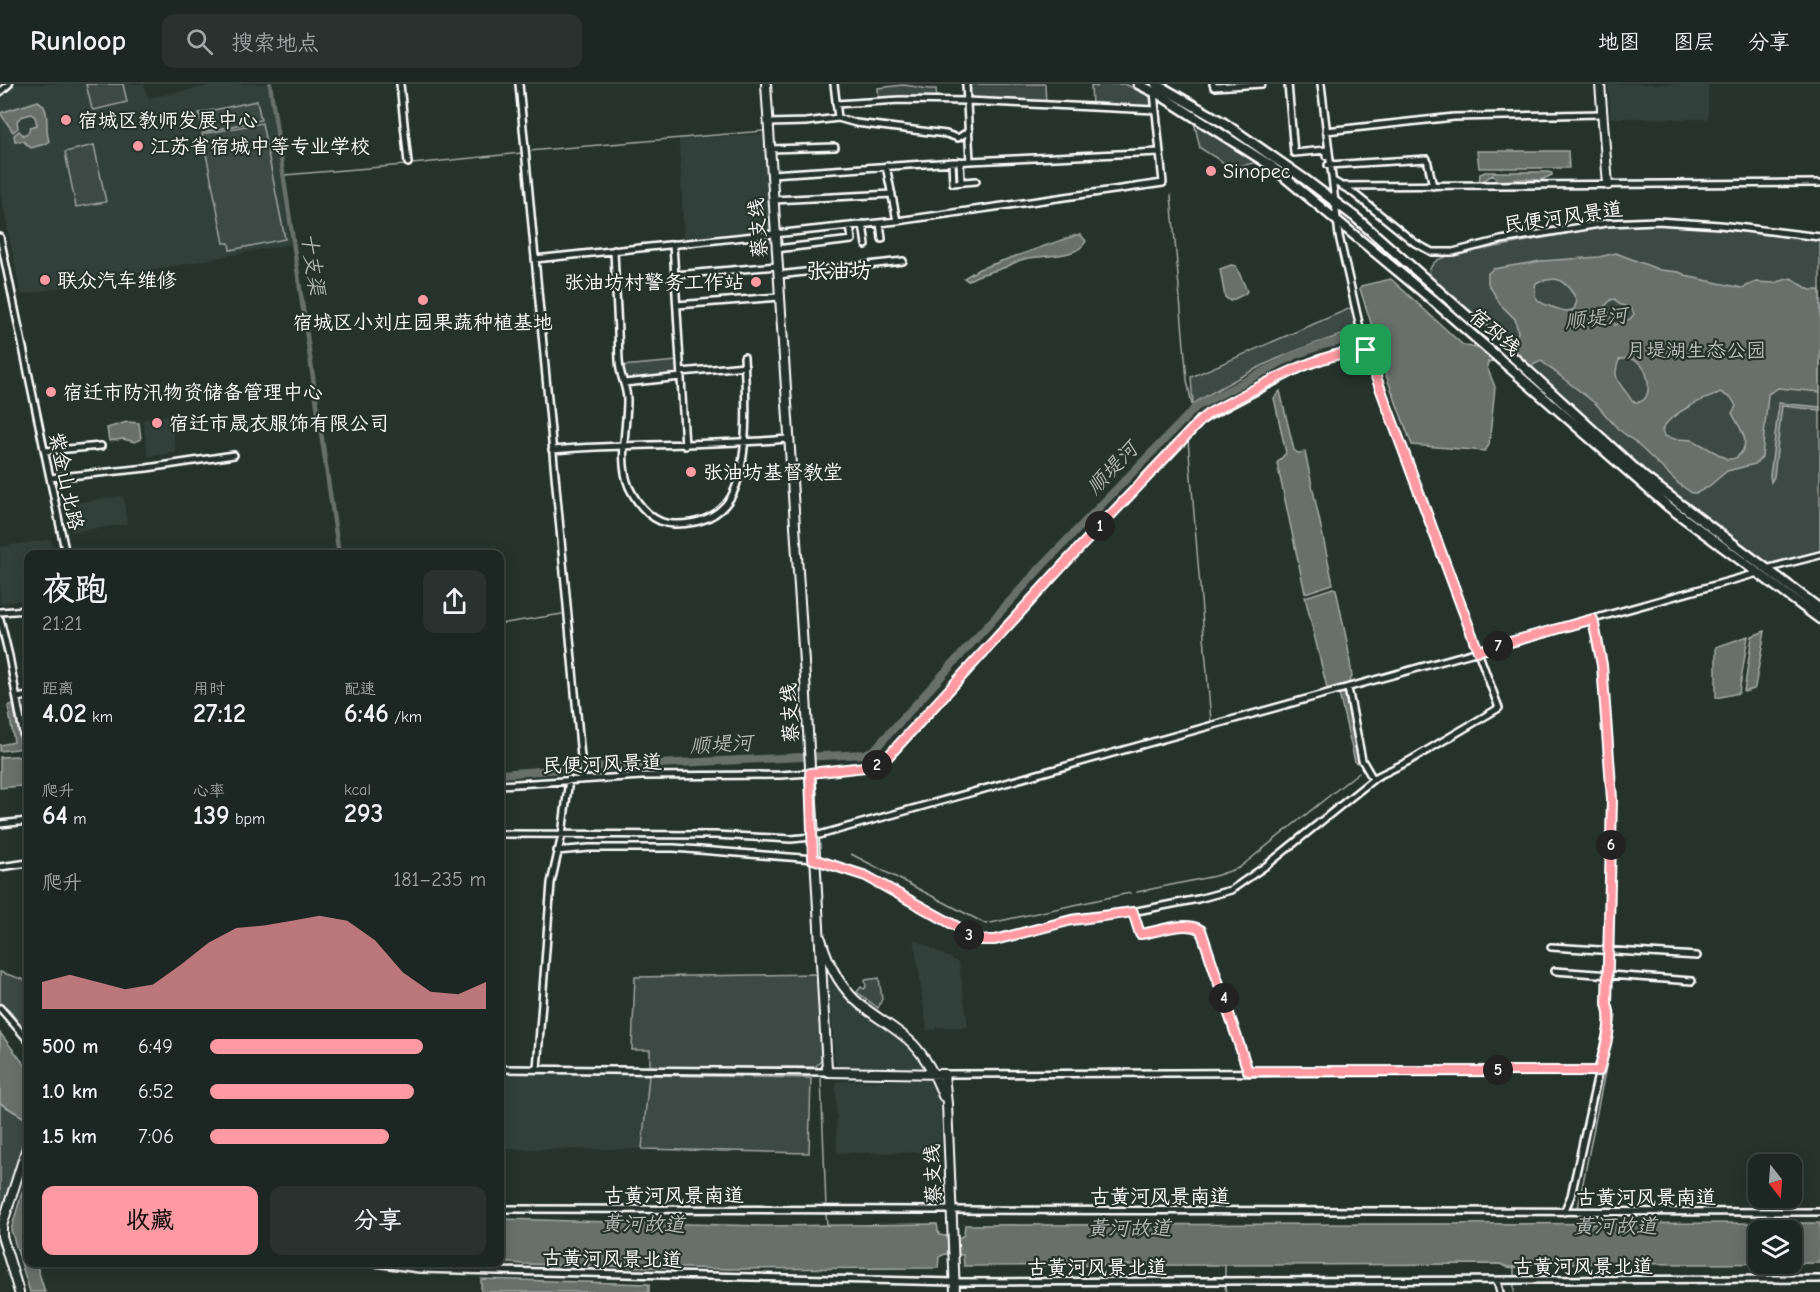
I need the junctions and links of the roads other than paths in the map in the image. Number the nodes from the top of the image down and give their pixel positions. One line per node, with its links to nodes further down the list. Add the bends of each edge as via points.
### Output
1 (8, 84): 14 (street)
2 (400, 84): 29 (street)
3 (519, 84): 56 (street)
4 (766, 84): 20 (street, 蔡支线)
5 (834, 84): 16 (street)
6 (966, 84): 15 (street)
7 (1138, 84): 13 (main road, 宿邳线)
8 (1213, 84): 9 (street)
9 (1260, 84)
10 (1288, 84): 30 (street, via 1294,153 1326,150)
11 (1321, 84): 21 (street)
12 (1600, 84): 18 (street)
13 (1154, 87): 17 (street); 42 (main road, 宿邳线, via 1224,123); 44 (main road, 宿邳线, via 1270,165)
14 (1, 91)
15 (967, 101): 16 (street); 17 (street); 22 (street)
16 (836, 104): 19 (street)
17 (1155, 110): 25 (street)
18 (1602, 114): 21 (street, via 1454,117); 37 (street)
19 (838, 118): 20 (street); 22 (street, via 958,138)
20 (768, 123): 24 (street, 蔡支线)
21 (1326, 130): 30 (street)
22 (969, 131): 27 (street)
23 (835, 147): 24 (street)
24 (770, 149): 32 (street, 蔡支线)
25 (1159, 152): 27 (street); 43 (street, via 1163,183)
26 (960, 161): 27 (street); 28 (street); 35 (street)
27 (970, 161)
28 (952, 162): 31 (street); 35 (street, via 953,183)
29 (408, 163)
30 (1330, 165): 34 (street); 39 (street, via 1427,159)
31 (886, 166): 32 (street); 40 (street)
32 (772, 174): 41 (street, 蔡支线)
33 (976, 181): 35 (street)
34 (1333, 181): 38 (street, 民便河风景道); 42 (street)
35 (961, 182)
36 (1820, 183): 37 (street)
37 (1608, 185): 39 (street)
38 (1341, 186): 39 (street); 50 (street, 民便河风景道, via 1414,243 1432,252 1453,252 1606,223 1657,221)
39 (1433, 186)
40 (892, 194): 41 (street); 43 (street)
41 (773, 200): 48 (street, 蔡支线)
42 (1336, 203): 44 (street); 79 (main road, 宿邳线, via 1644,477)
43 (897, 221): 45 (street)
44 (1338, 221): 63 (street); 80 (main road, 宿邳线, via 1669,507)
45 (880, 223): 46 (street); 51 (street)
46 (863, 224): 47 (street); 53 (street)
47 (850, 226): 48 (street); 54 (street, via 852,240)
48 (775, 234): 52 (street); 54 (street, 蔡支线)
49 (0, 237): 74 (street, 紫金山北路)
50 (1820, 237)
51 (882, 239)
52 (673, 244): 55 (street); 59 (street)
53 (866, 245)
54 (776, 249): 58 (street, 蔡支线)
55 (614, 250): 56 (street); 67 (street)
56 (537, 259): 73 (street)
57 (903, 261): 60 (street)
58 (777, 266): 59 (street); 60 (street, 蔡支线)
59 (675, 275): 62 (street)
60 (778, 275): 61 (street, 蔡支线)
61 (779, 297): 62 (street); 68 (street, 蔡支线)
62 (677, 305): 66 (street)
63 (1365, 348): 87 (street); 94 (street, 民便河风景道, via 1310,363 1208,414 882,763)
64 (744, 357): 65 (street)
65 (745, 366): 66 (street); 69 (street)
66 (681, 374): 67 (street); 72 (street)
67 (624, 382): 70 (street)
68 (788, 439): 69 (street); 94 (street, 蔡支线)
69 (744, 443): 70 (street, via 731,497 712,516 684,524 663,523 642,507 626,478); 72 (street)
70 (624, 444): 72 (street); 73 (street)
71 (101, 446): 74 (street)
72 (685, 446)
73 (555, 450): 95 (street)
74 (45, 451): 76 (street, 紫金山北路)
75 (234, 455): 76 (street)
76 (50, 478): 77 (street, 紫金山北路)
77 (65, 550)
78 (1820, 555): 79 (street)
79 (1767, 568): 80 (street); 81 (main road, 宿邳线)
80 (1758, 573): 85 (street); 86 (main road, 宿邳线)
81 (1820, 609)
82 (24, 610): 83 (street)
83 (0, 612)
84 (0, 619): 90 (street)
85 (1593, 619): 87 (street); 111 (street, via 1602,665 1612,799)
86 (1820, 619)
87 (1478, 651): 88 (street); 97 (street, via 1499,708)
88 (1348, 688): 97 (street, via 1362,760); 103 (street)
89 (24, 697): 90 (street)
90 (18, 698): 91 (street)
91 (21, 717): 92 (street); 93 (street)
92 (24, 717)
93 (24, 735)
94 (810, 773): 95 (street, 民便河风景道); 103 (street, 蔡支线)
95 (582, 776): 96 (street, 民便河风景道)
96 (569, 779): 98 (street, 民便河风景道); 102 (street)
97 (1373, 779): 108 (street, via 1267,866 1231,890)
98 (504, 785)
99 (24, 821): 100 (street)
100 (0, 824)
101 (504, 834): 102 (street)
102 (562, 835): 103 (street); 104 (street)
103 (812, 837): 105 (street, 蔡支线)
104 (557, 851): 105 (street, via 675,848); 119 (street, via 550,893)
105 (813, 859): 108 (street, via 866,876 981,940 995,940 1072,920); 109 (street, 蔡支线)
106 (24, 864): 107 (street)
107 (0, 867)
108 (1133, 912): 120 (street, via 1140,934 1180,927 1201,930)
109 (817, 922): 122 (street, 蔡支线); 123 (street, via 829,960 846,989 914,1045)
110 (1551, 947): 111 (street)
111 (1608, 951): 112 (street); 114 (street)
112 (1697, 956)
113 (1555, 971): 114 (street)
114 (1608, 975): 115 (street); 121 (street, via 1610,1012)
115 (1692, 981)
116 (0, 1008): 117 (street)
117 (24, 1035)
118 (504, 1069): 119 (street)
119 (537, 1069): 122 (street)
120 (1248, 1071): 121 (street); 124 (street)
121 (1599, 1071): 129 (street)
122 (828, 1072): 123 (street)
123 (933, 1074): 124 (street); 125 (street)
124 (944, 1074): 125 (street, 蔡支线)
125 (948, 1112): 128 (street, 蔡支线)
126 (24, 1157): 135 (street, via 2,1226)
127 (504, 1209): 128 (street, 古黄河风景南道)
128 (951, 1211): 129 (street, 古黄河风景南道); 134 (street, 蔡支线)
129 (1564, 1212): 130 (street, 古黄河风景南道)
130 (1820, 1212)
131 (404, 1267): 134 (street, 古黄河风景北道)
132 (1820, 1279): 133 (street, 古黄河风景北道)
133 (1497, 1281): 134 (street, 古黄河风景北道); 137 (street)
134 (954, 1282): 136 (street, 蔡支线)
135 (19, 1292)
136 (954, 1292)
137 (1500, 1292)

